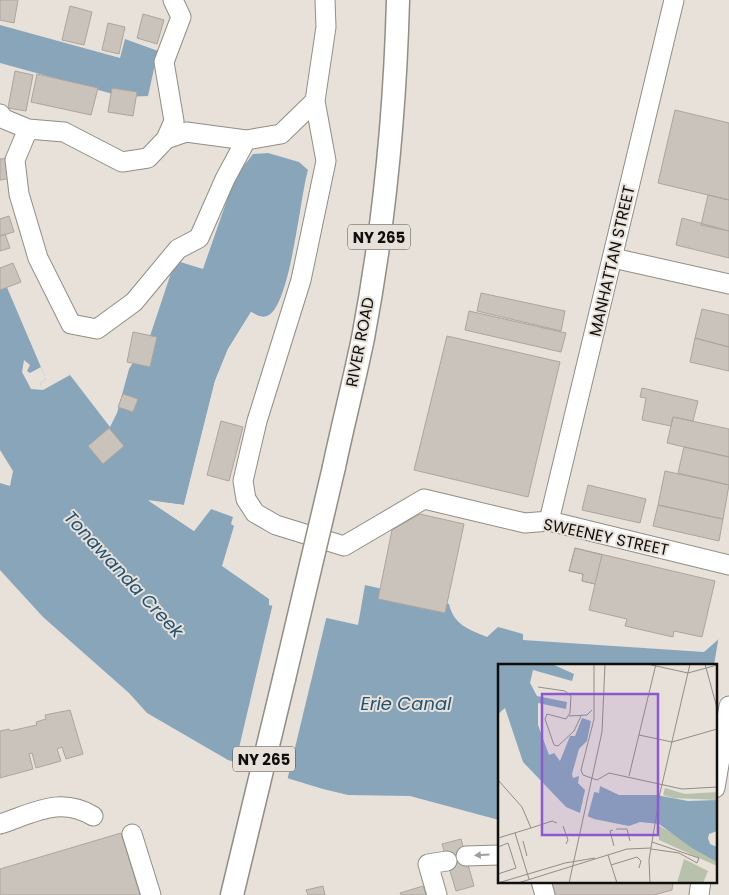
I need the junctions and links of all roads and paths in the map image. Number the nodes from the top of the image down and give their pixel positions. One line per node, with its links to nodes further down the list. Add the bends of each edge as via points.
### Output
1 (173, 0): 7 (street, via 181,17 164,62)
2 (325, 0): 5 (street, via 326,27)
3 (398, 0): 25 (main road, RIVER ROAD / NY 265, bridge, via 391,139 379,240 362,339)
4 (674, 0): 10 (street, MANHATTAN STREET)
5 (315, 101): 9 (street, via 281,134); 12 (street, SWEENEY STREET, via 326,161 302,280 257,420 243,481 246,500 256,513 276,525 344,546 424,498 525,523)
6 (0, 114): 8 (street, via 4,119)
7 (180, 126): 8 (street, via 148,158 122,162 64,132); 9 (street)
8 (28, 129): 9 (street, via 15,160 19,194 38,258 71,324 98,329 134,302 178,249 199,238)
9 (246, 140)
10 (613, 258): 11 (street); 12 (street, MANHATTAN STREET)
11 (729, 284)
12 (549, 521): 13 (street, SWEENEY STREET)
13 (729, 566)
14 (729, 706): 15 (street)
15 (716, 782)
16 (93, 816): 17 (street, via 78,807 60,805)
17 (0, 824)
18 (132, 834): 24 (street)
19 (498, 855): 20 (street, one-way to 20)
20 (466, 856)
21 (447, 861): 26 (street, via 428,864)
22 (541, 882): 27 (street)
23 (701, 882): 28 (street)
24 (152, 895)
25 (232, 895)
26 (437, 895)
27 (545, 895)
28 (699, 895)

